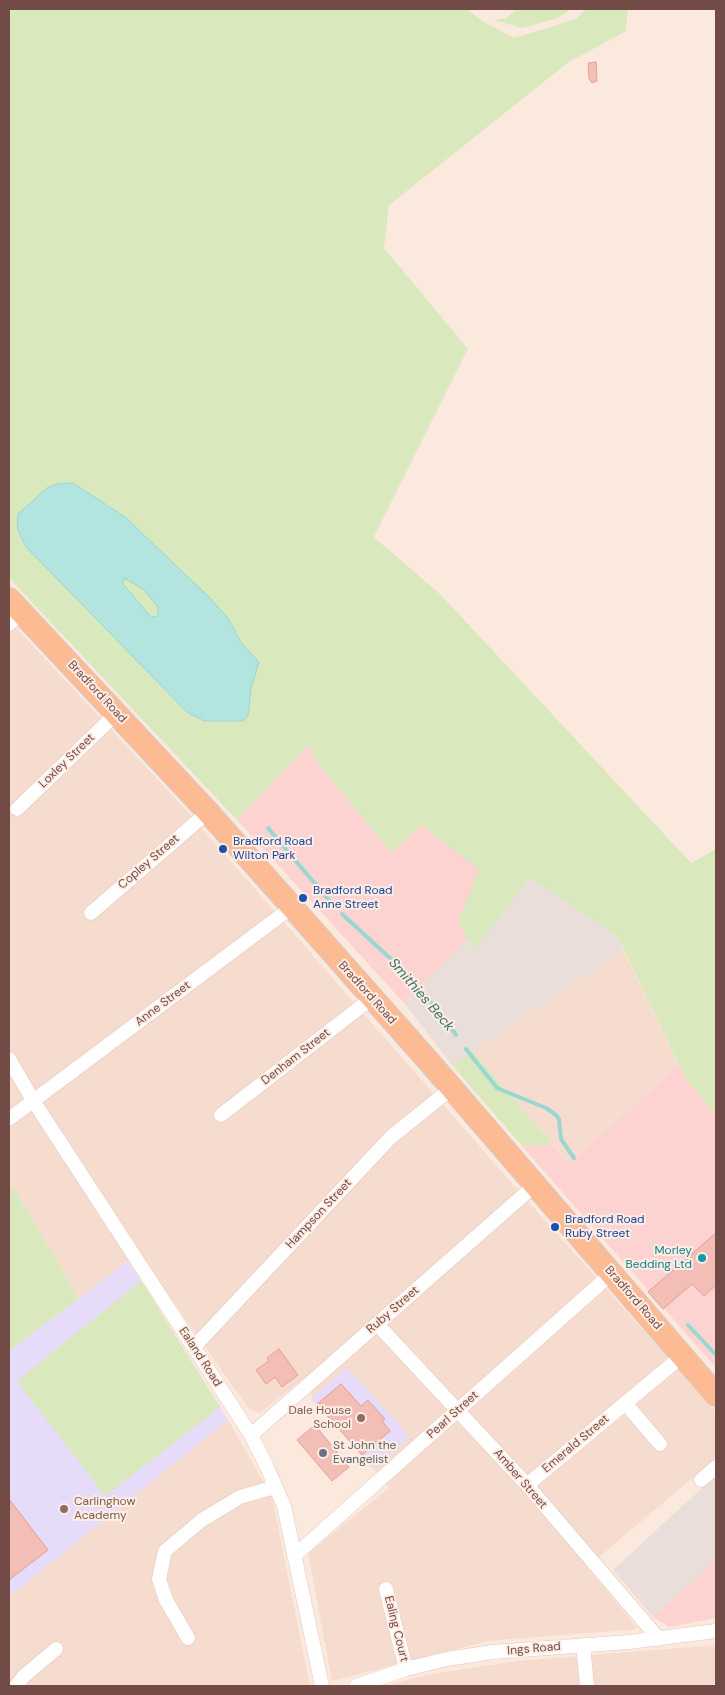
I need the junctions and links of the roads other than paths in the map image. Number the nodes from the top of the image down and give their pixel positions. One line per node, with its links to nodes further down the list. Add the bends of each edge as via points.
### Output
1 (13, 611): 2 (main road, Bradford Road)
2 (117, 713): 3 (street, Loxley Street); 4 (main road, Bradford Road)
3 (17, 809)
4 (208, 812): 5 (main road, Bradford Road); 6 (street, Copley Street)
5 (292, 907): 7 (main road, Bradford Road); 10 (street, Anne Street)
6 (91, 913)
7 (372, 998): 9 (main road, Bradford Road); 11 (street, Denham Street)
8 (9, 1058): 10 (street, Ealand Road)
9 (452, 1088): 13 (main road, Bradford Road); 16 (street, Hampson Street, via 391,1137)
10 (34, 1102): 12 (street, Anne Street); 16 (street, Ealand Road)
11 (221, 1116)
12 (9, 1119)
13 (535, 1185): 14 (main road, Bradford Road); 15 (street, Ruby Street)
14 (611, 1274): 17 (main road, Bradford Road); 20 (street, Pearl Street)
15 (378, 1324): 20 (street, Amber Street); 21 (street, Ruby Street)
16 (194, 1347): 21 (street, Ealand Road)
17 (682, 1356): 18 (main road, Bradford Road); 19 (street, Emerald Street)
18 (716, 1395)
19 (626, 1403): 22 (street); 25 (street, Emerald Street)
20 (459, 1410): 25 (street, Amber Street); 27 (street, Pearl Street)
21 (251, 1435): 26 (street, Ealand Road)
22 (660, 1444)
23 (716, 1467): 24 (street)
24 (701, 1480)
25 (527, 1485): 31 (street, Amber Street)
26 (275, 1487): 27 (street, Ealand Road, via 284,1506); 30 (street, via 240,1497 202,1520 165,1551 159,1578 166,1600)
27 (294, 1556): 36 (street, Ealand Road)
28 (386, 1589): 34 (street, Ealing Court)
29 (716, 1631): 31 (street, Ings Road)
30 (188, 1638)
31 (659, 1639): 32 (street, Ings Road)
32 (583, 1645): 34 (street, Ings Road, via 494,1652); 38 (street)
33 (56, 1650): 35 (street)
34 (406, 1669): 37 (street, Ings Road)
35 (16, 1686)
36 (322, 1686)
37 (356, 1686)
38 (587, 1686)

